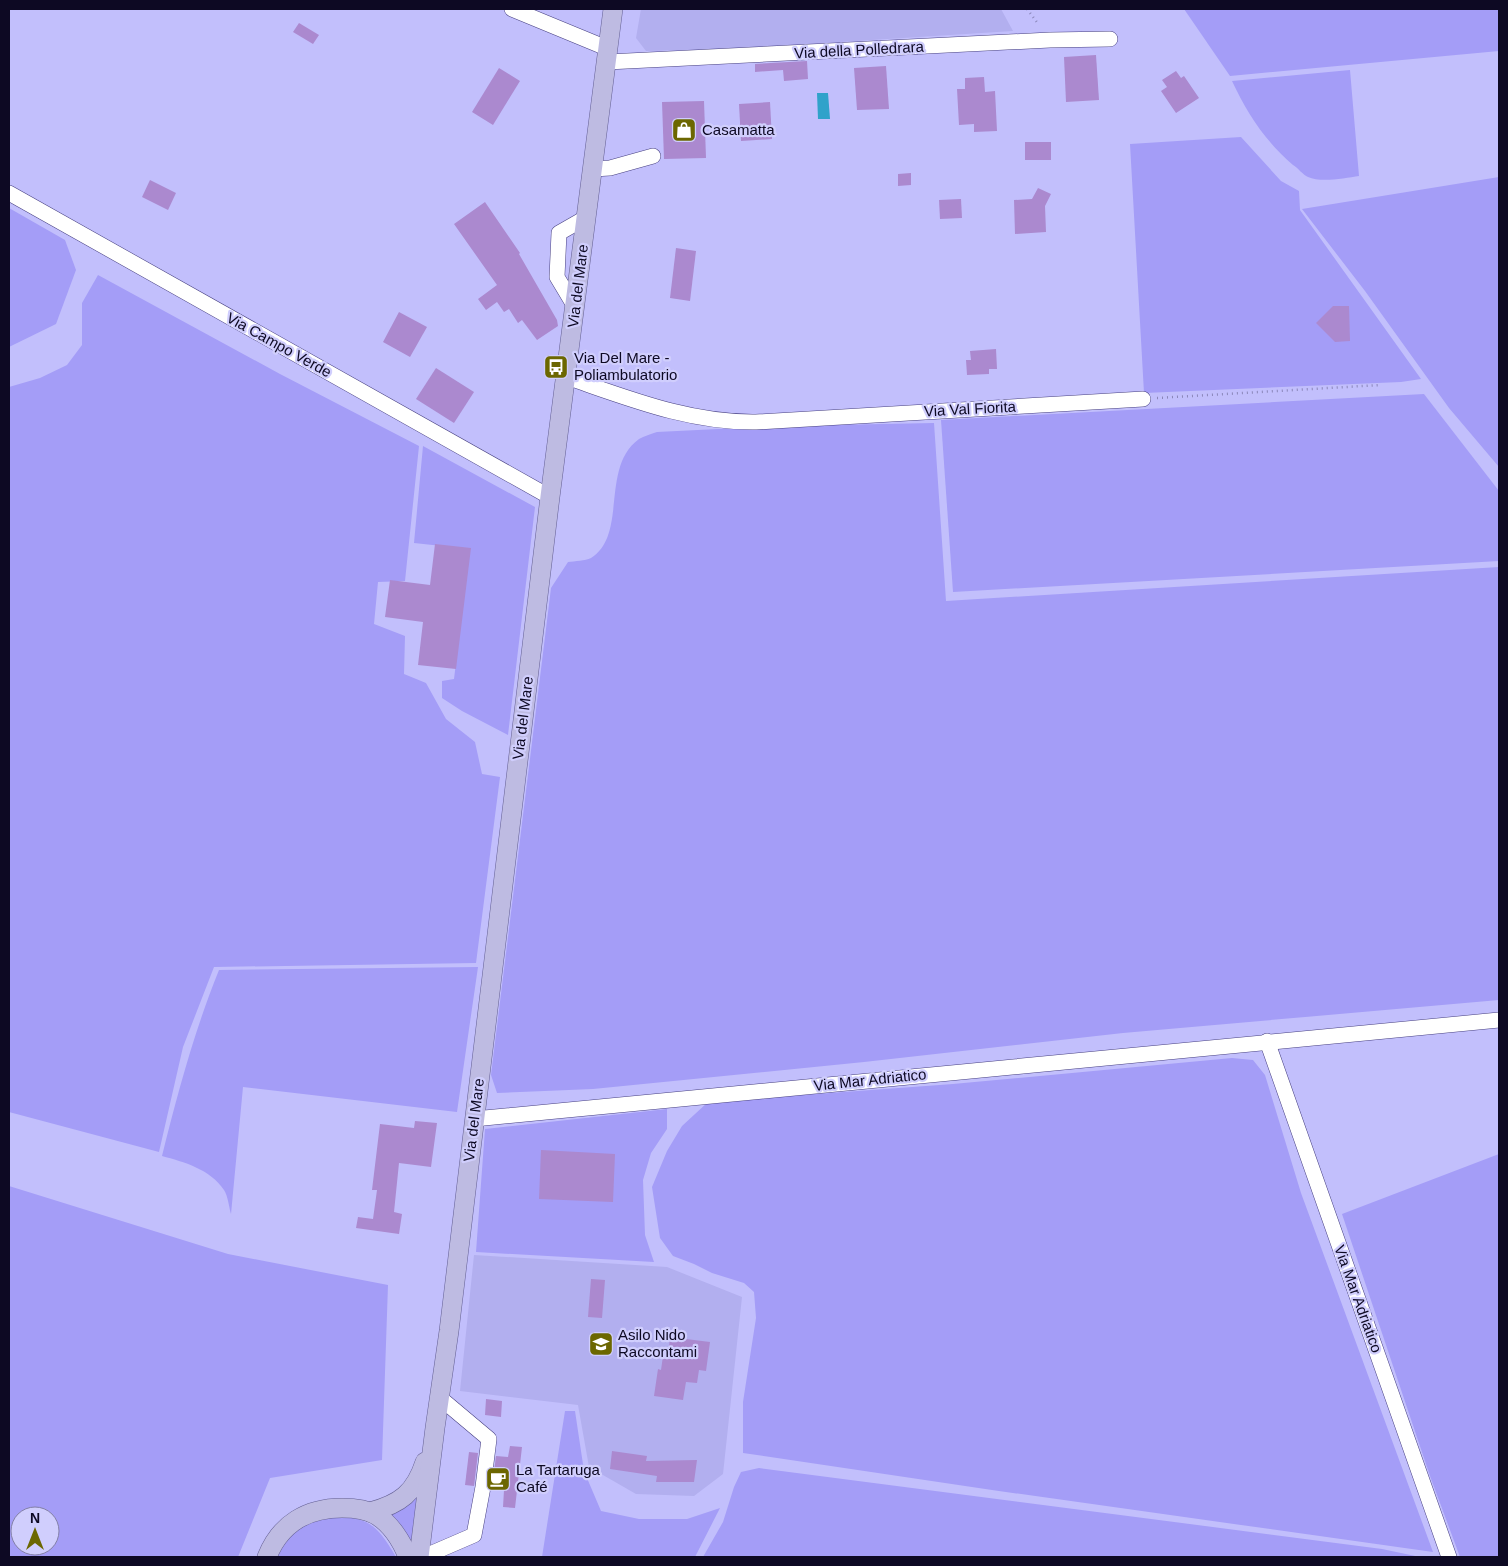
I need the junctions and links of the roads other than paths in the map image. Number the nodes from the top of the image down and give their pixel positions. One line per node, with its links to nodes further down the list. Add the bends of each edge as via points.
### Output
1 (512, 9): 4 (street)
2 (613, 9): 4 (main road, Via del Mare)
3 (1110, 39): 4 (street, Via della Polledrara)
4 (608, 56): 6 (main road, Via del Mare)
5 (653, 156): 6 (street, via 610,168)
6 (593, 169): 8 (main road, Via del Mare)
7 (9, 193): 12 (street, Via Campo Verde)
8 (587, 216): 9 (main road, Via del Mare); 9 (street, via 559,234 557,277)
9 (575, 307): 10 (main road, Via del Mare)
10 (566, 377): 11 (street, Via Val Fiorita, via 657,408 733,422); 12 (main road, Via del Mare)
11 (1143, 399)
12 (550, 497): 15 (main road, Via del Mare)
13 (1499, 1020): 14 (street, Via Mar Adriatico)
14 (1266, 1042): 15 (street, Via Mar Adriatico); 22 (street, Via Mar Adriatico)
15 (474, 1119): 16 (main road, Via del Mare)
16 (439, 1397): 17 (main road, Via del Mare); 21 (street, via 489,1440 474,1534)
17 (435, 1428): 18 (main road, Via del Mare, via 420,1478 410,1491 397,1501); 21 (main road, Via del Mare)
18 (370, 1512): 19 (main road, via 339,1508 303,1516 282,1532); 20 (main road, via 393,1530)
19 (267, 1557)
20 (408, 1557)
21 (421, 1557)
22 (1449, 1557)

